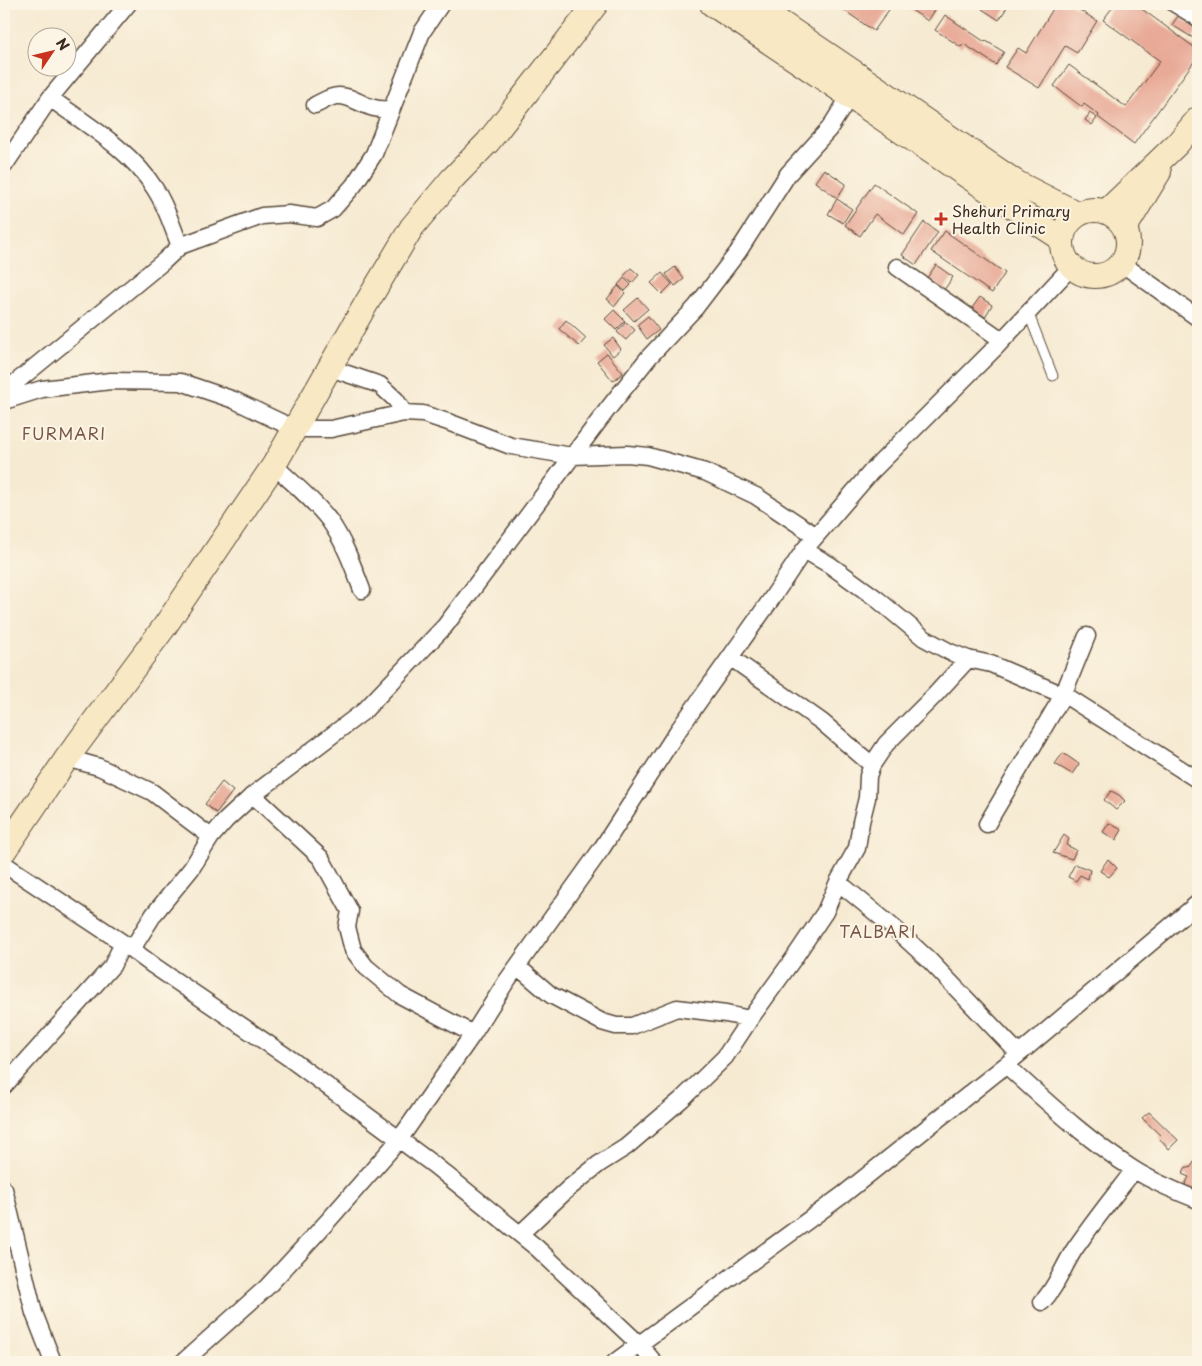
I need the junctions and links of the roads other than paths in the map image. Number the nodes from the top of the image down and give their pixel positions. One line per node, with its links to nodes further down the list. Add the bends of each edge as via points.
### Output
1 (128, 4): 9 (street)
2 (441, 4): 11 (street, via 422,32)
3 (596, 4): 26 (main road, via 488,142 412,227)
4 (712, 4): 8 (main road)
5 (753, 4): 16 (main road, via 1017,183)
6 (1174, 4): 7 (street)
7 (1198, 18)
8 (850, 96): 18 (main road); 32 (street, via 829,128 788,174 738,252 696,307 637,372)
9 (50, 98): 14 (street); 19 (street, via 127,155 155,188)
10 (315, 105): 11 (street, via 340,96 383,110)
11 (392, 108): 19 (street, via 374,154 333,209 317,218 289,214 262,216)
12 (1198, 119): 13 (main road)
13 (1177, 144): 15 (main road); 17 (main road)
14 (4, 166)
15 (1106, 211): 16 (main road, via 1087,210); 17 (main road)
16 (1078, 214): 18 (main road, via 1064,229)
17 (1125, 228): 20 (main road, via 1128,246)
18 (1062, 239): 21 (main road, via 1062,249)
19 (180, 246): 28 (street)
20 (1121, 263): 21 (main road, via 1115,270 1097,276 1079,272); 24 (street)
21 (1072, 266): 23 (street)
22 (897, 267): 25 (street)
23 (1028, 312): 25 (street); 27 (lane)
24 (1198, 318)
25 (1002, 340): 34 (street, via 871,472)
26 (330, 368): 30 (street, via 380,385); 31 (main road)
27 (1053, 376)
28 (4, 392)
29 (4, 401): 31 (street, via 42,389 111,381 181,382 234,400)
30 (404, 413): 31 (street, via 331,429); 32 (street, via 423,414 510,446)
31 (295, 429): 33 (main road)
32 (572, 456): 34 (street, via 648,456 704,472 756,496); 44 (street, via 445,626 364,711)
33 (274, 465): 36 (street, via 330,522 350,557); 41 (main road, via 165,626)
34 (816, 536): 35 (street)
35 (804, 550): 38 (street); 39 (street, via 830,564 924,638)
36 (362, 590)
37 (1087, 636): 40 (street)
38 (730, 657): 42 (street, via 822,722); 52 (street)
39 (968, 659): 40 (street, via 992,664); 42 (street, via 886,744)
40 (1063, 695): 43 (street); 45 (street)
41 (67, 758): 46 (street, via 99,767 152,792); 47 (main road)
42 (872, 765): 49 (street, via 857,848)
43 (1198, 780)
44 (253, 795): 46 (street); 54 (street, via 321,858 350,910 347,927 353,950 366,967 400,995)
45 (987, 824)
46 (211, 837): 51 (street, via 191,869)
47 (4, 851)
48 (4, 864): 51 (street)
49 (838, 882): 53 (street, via 825,912); 55 (street, via 929,960)
50 (1198, 903): 55 (street)
51 (128, 946): 56 (street); 57 (street, via 289,1058)
52 (518, 967): 53 (street, via 551,995 616,1026 632,1026 677,1008); 54 (street)
53 (750, 1019): 61 (street, via 725,1057 682,1099 626,1147 569,1188)
54 (473, 1034): 57 (street)
55 (1013, 1059): 58 (street, via 1062,1115); 63 (street, via 844,1194)
56 (4, 1086)
57 (399, 1140): 61 (street); 65 (street, via 267,1287)
58 (1134, 1170): 60 (street); 62 (street, via 1096,1218)
59 (4, 1189): 64 (street, via 34,1313)
60 (1198, 1200)
61 (520, 1234): 63 (street)
62 (1042, 1302)
63 (639, 1344): 66 (street); 67 (street)
64 (53, 1362)
65 (183, 1362)
66 (614, 1362)
67 (654, 1362)

